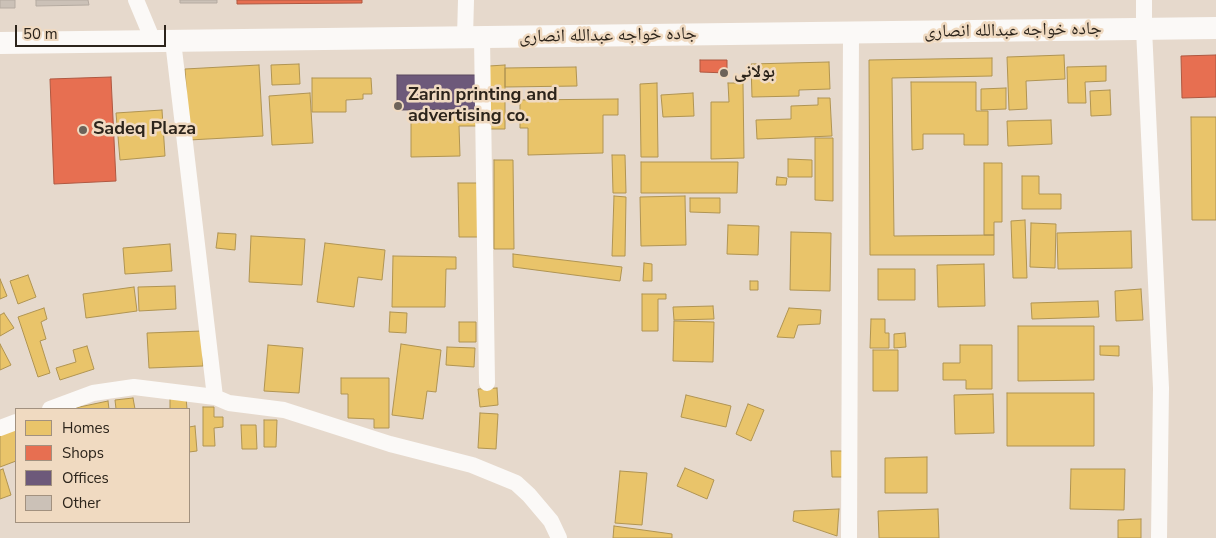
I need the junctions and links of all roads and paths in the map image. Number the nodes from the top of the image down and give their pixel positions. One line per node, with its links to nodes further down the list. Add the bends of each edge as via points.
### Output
1 (136, 0): 8 (street)
2 (466, 0): 7 (street)
3 (1144, 0): 5 (street)
4 (1216, 28): 5 (main road, جاده خواجه عبدالله انصاری)
5 (1144, 29): 6 (main road, جاده خواجه عبدالله انصاری); 17 (street, via 1161,388)
6 (851, 33): 7 (main road, جاده خواجه عبدالله انصاری); 16 (street)
7 (474, 37): 8 (main road, جاده خواجه عبدالله انصاری); 10 (street)
8 (163, 42): 9 (main road, جاده خواجه عبدالله انصاری); 11 (street)
9 (0, 43)
10 (487, 383)
11 (215, 397): 12 (street, via 134,387 93,393); 15 (street, via 230,403 284,410 390,444 472,465 516,483 552,521)
12 (53, 408)
13 (15, 422): 14 (street)
14 (0, 428)
15 (559, 538)
16 (849, 538)
17 (1159, 538)

